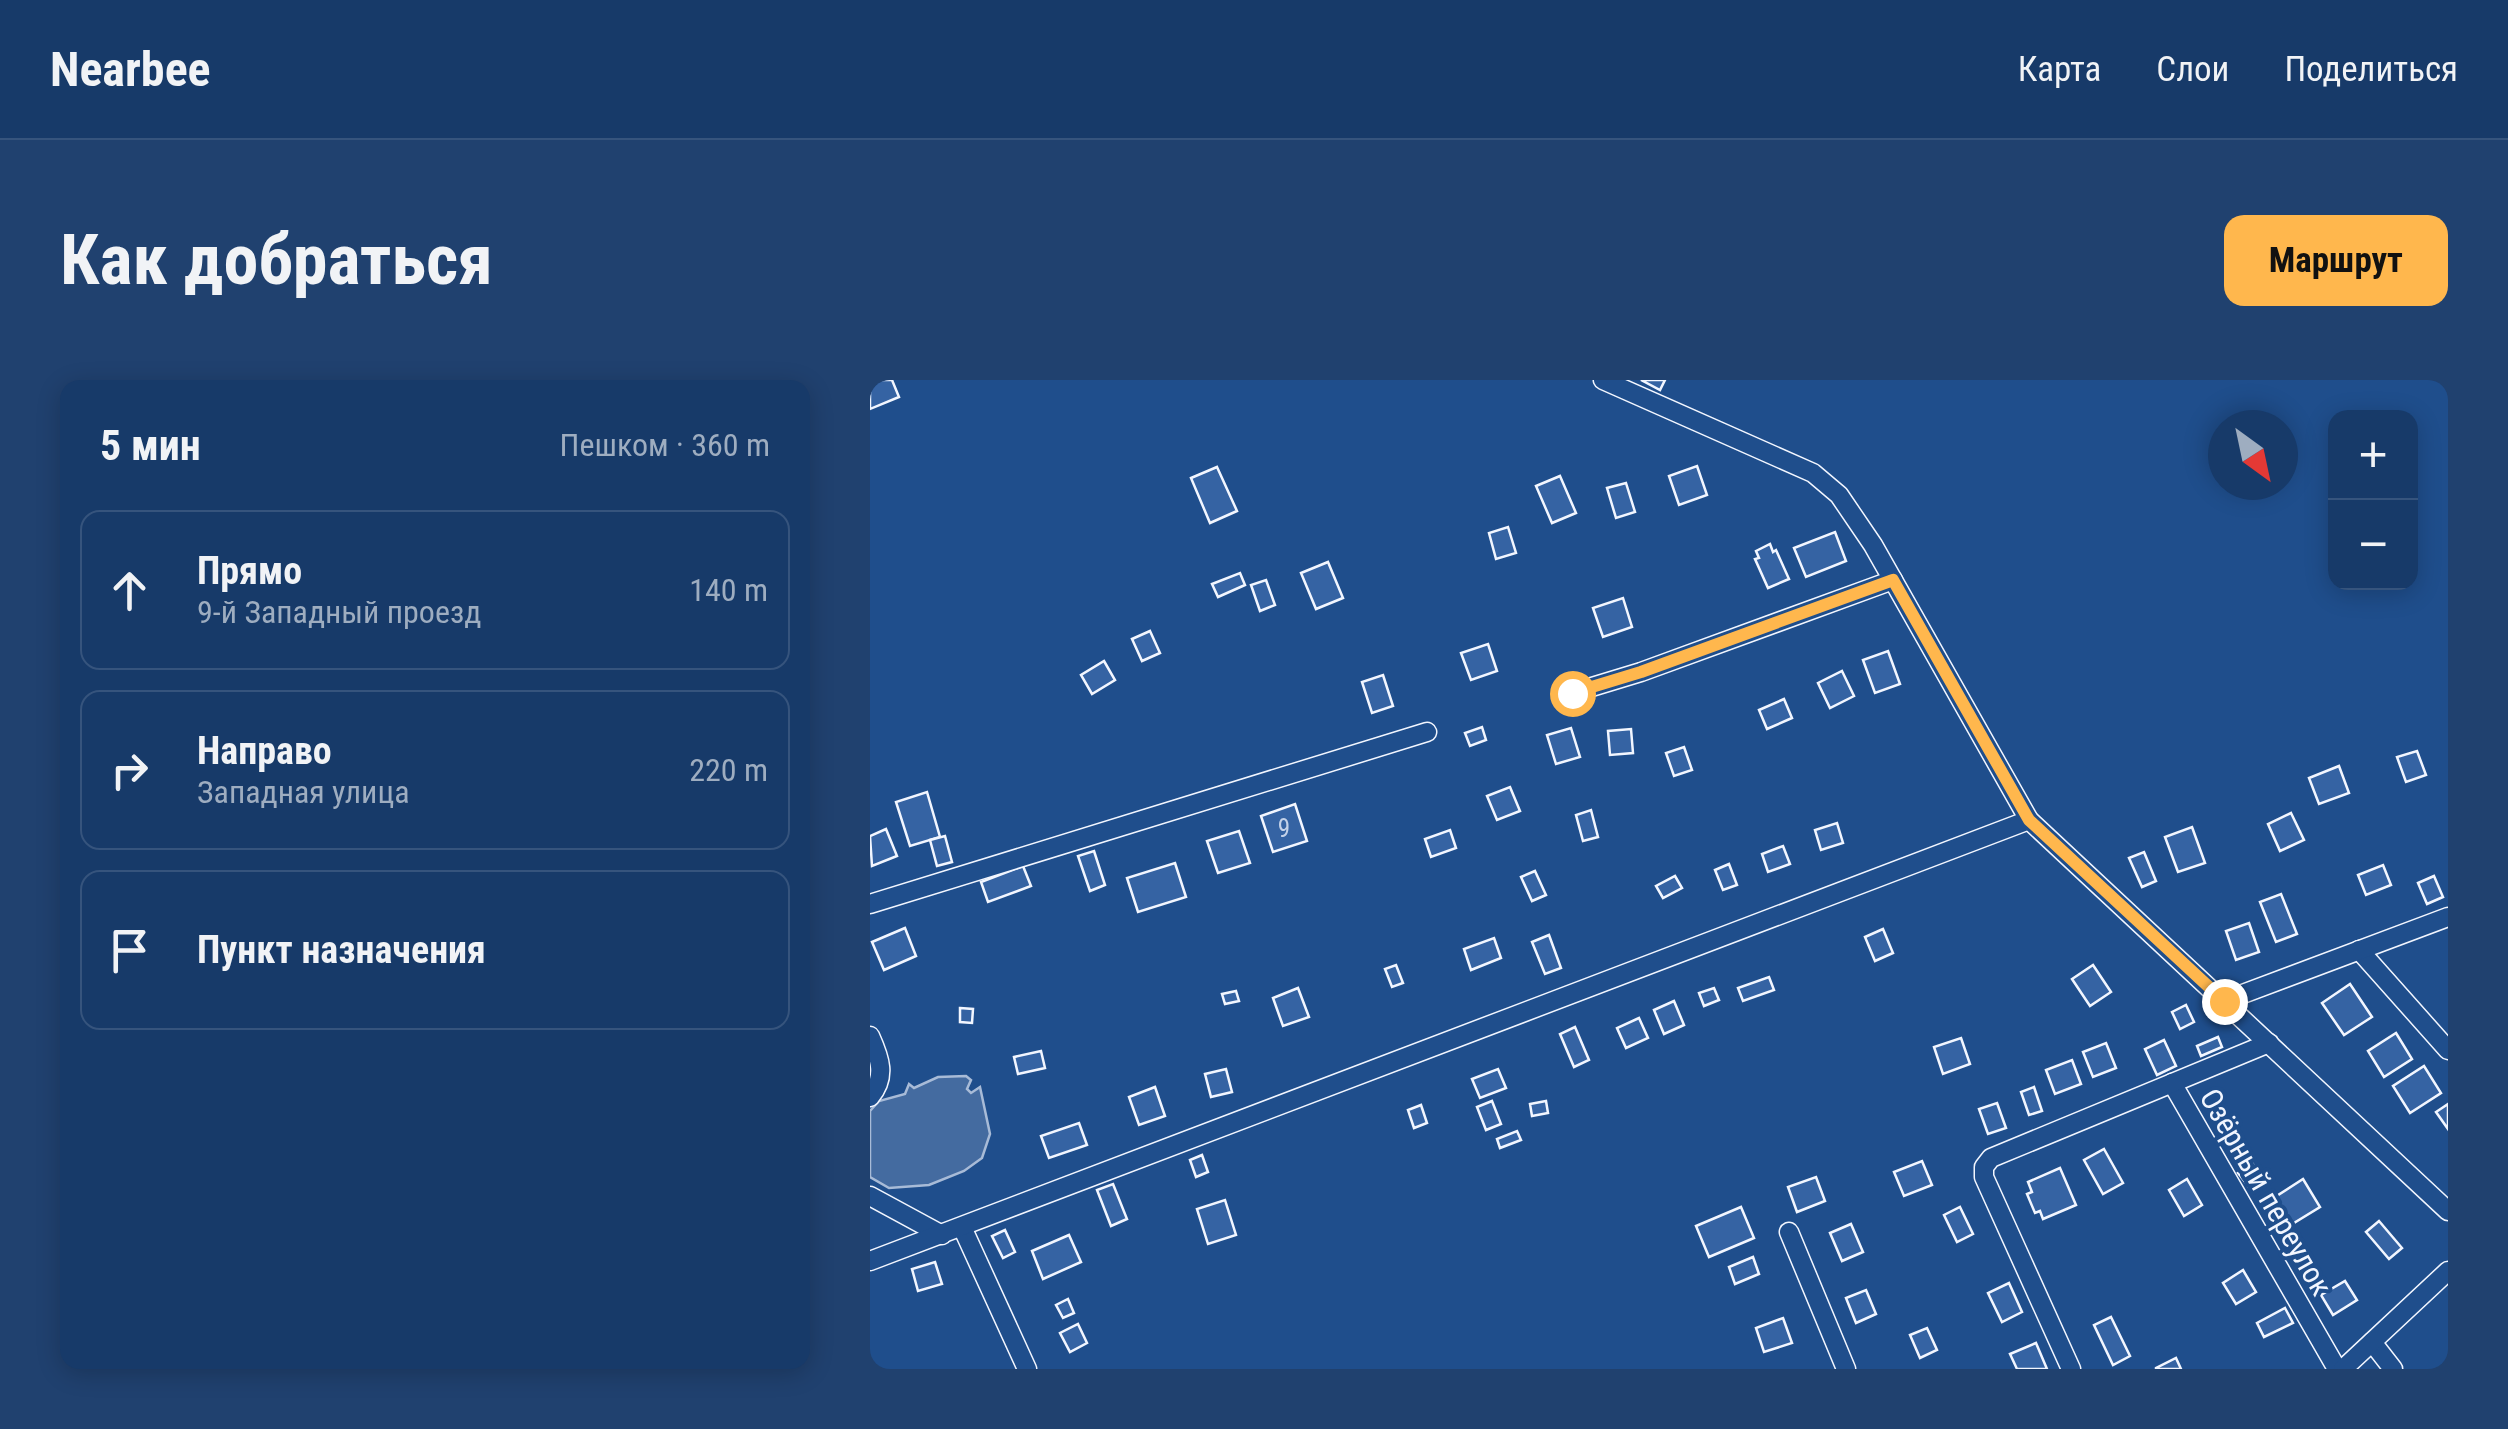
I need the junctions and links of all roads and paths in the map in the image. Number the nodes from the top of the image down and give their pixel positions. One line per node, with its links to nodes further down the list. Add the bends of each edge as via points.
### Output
1 (1603, 380): 2 (street, via 1813,473 1839,495)
2 (1893, 580): 3 (street); 5 (street)
3 (1572, 693)
4 (1427, 732): 6 (street)
5 (2029, 820): 9 (street); 17 (street)
6 (870, 904)
7 (2448, 917): 8 (street)
8 (2359, 950): 9 (street); 12 (street)
9 (2224, 1001): 11 (street)
10 (870, 1036): 14 (street, via 881,1060 880,1086)
11 (2269, 1043): 13 (street); 16 (street)
12 (2448, 1050)
13 (2172, 1083): 25 (street, Озёрный переулок, via 1984,1166); 26 (street, Озёрный переулок)
14 (870, 1097)
15 (870, 1196): 19 (street)
16 (2448, 1211)
17 (962, 1227): 19 (street); 23 (street)
18 (1789, 1232): 24 (street)
19 (942, 1235): 20 (street)
20 (870, 1262)
21 (2448, 1271): 22 (street)
22 (2372, 1342): 26 (street); 27 (street)
23 (1027, 1369)
24 (1846, 1369)
25 (2071, 1369)
26 (2340, 1369)
27 (2392, 1369)

